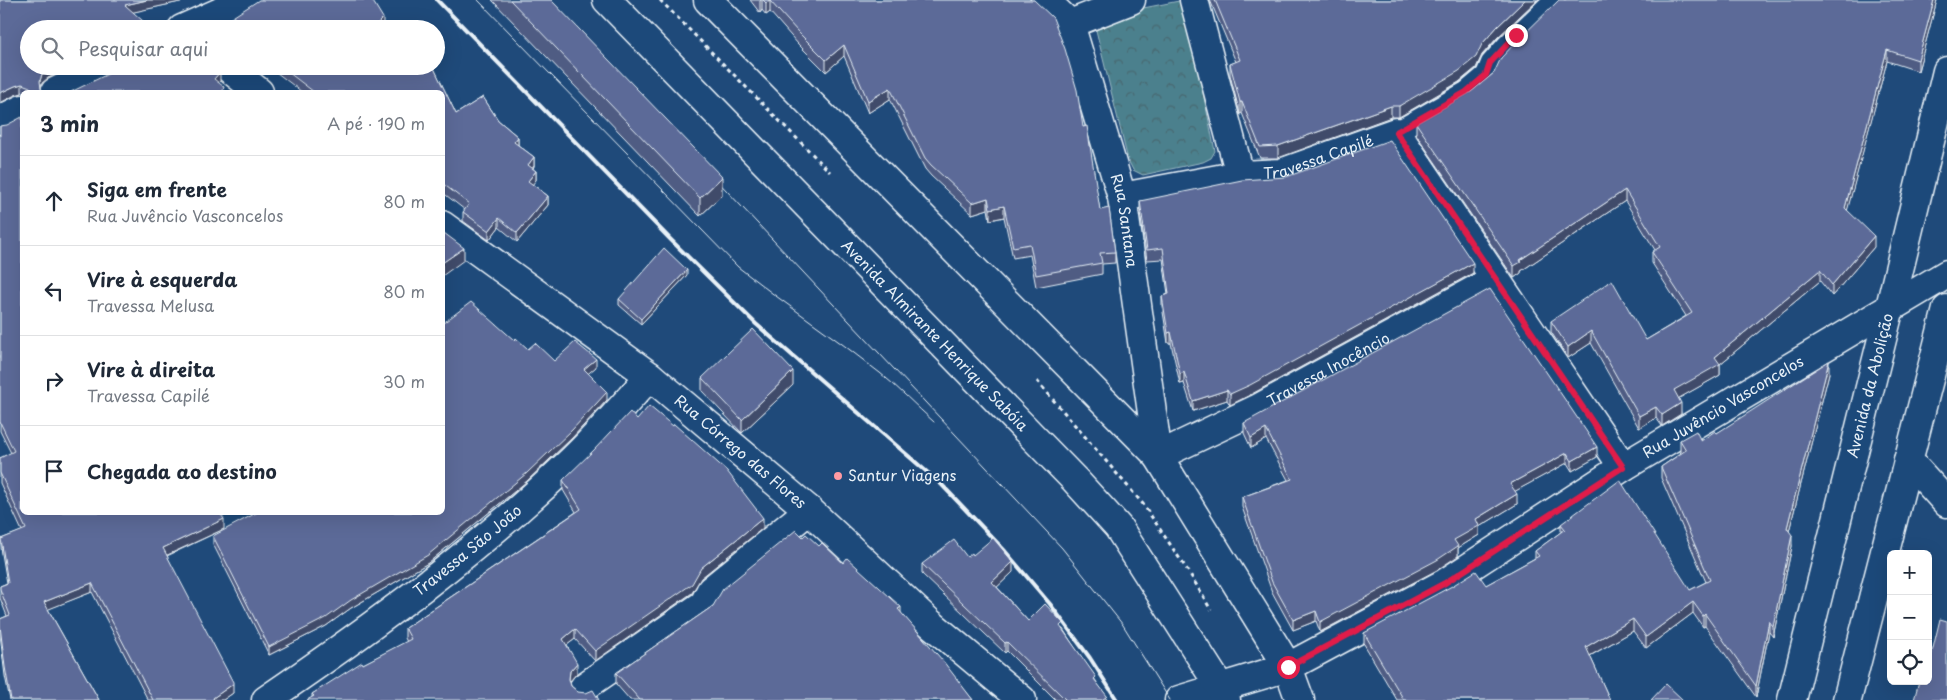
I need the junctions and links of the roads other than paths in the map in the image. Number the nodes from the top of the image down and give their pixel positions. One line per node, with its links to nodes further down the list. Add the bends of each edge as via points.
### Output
1 (248, 0): 8 (main road)
2 (607, 0): 33 (main road, Avenida Almirante Henrique Sabóia, via 1118,527)
3 (708, 0): 26 (main road)
4 (1045, 0): 9 (main road, Rua Santana)
5 (1131, 0): 9 (main road)
6 (1194, 0): 18 (main road)
7 (1554, 0): 17 (lane, Travessa Capilé, via 1506,46 1490,63 1486,75 1466,92)
8 (202, 20)
9 (1070, 24): 19 (main road, Rua Santana)
10 (1947, 71): 23 (main road, Avenida da Abolição)
11 (89, 75): 13 (main road)
12 (237, 75): 14 (main road)
13 (59, 90)
14 (256, 90)
15 (20, 110): 16 (main road)
16 (0, 120)
17 (1396, 132): 18 (main road, Travessa Capilé, via 1281,173); 22 (main road)
18 (1240, 175): 19 (main road, Travessa Capilé)
19 (1122, 197): 26 (main road, Rua Santana)
20 (445, 227): 25 (main road, Rua Córrego das Flores)
21 (1947, 274): 23 (main road, Rua Juvêncio Vasconcelos)
22 (1495, 279): 26 (main road, Travessa Inocêncio, via 1258,409); 28 (main road)
23 (1890, 307): 28 (main road, Rua Juvêncio Vasconcelos); 38 (main road, Avenida da Abolição)
24 (1947, 309): 27 (main road)
25 (650, 376): 30 (main road, Rua Córrego das Flores); 34 (main road, Travessa São João, via 573,459 512,514 355,639)
26 (1158, 456): 31 (main road)
27 (1908, 460): 29 (main road); 39 (main road)
28 (1623, 467): 31 (main road, Rua Juvêncio Vasconcelos, via 1445,583)
29 (1947, 503)
30 (809, 510): 32 (main road, via 710,590 704,604); 35 (main road, Rua Córrego das Flores, via 931,624)
31 (1288, 667): 33 (main road, Rua Juvêncio Vasconcelos); 37 (main road)
32 (584, 687)
33 (1223, 694): 36 (main road, Rua Juvêncio Vasconcelos)
34 (266, 700)
35 (1022, 700)
36 (1179, 700)
37 (1300, 700)
38 (1792, 700)
39 (1847, 700)

